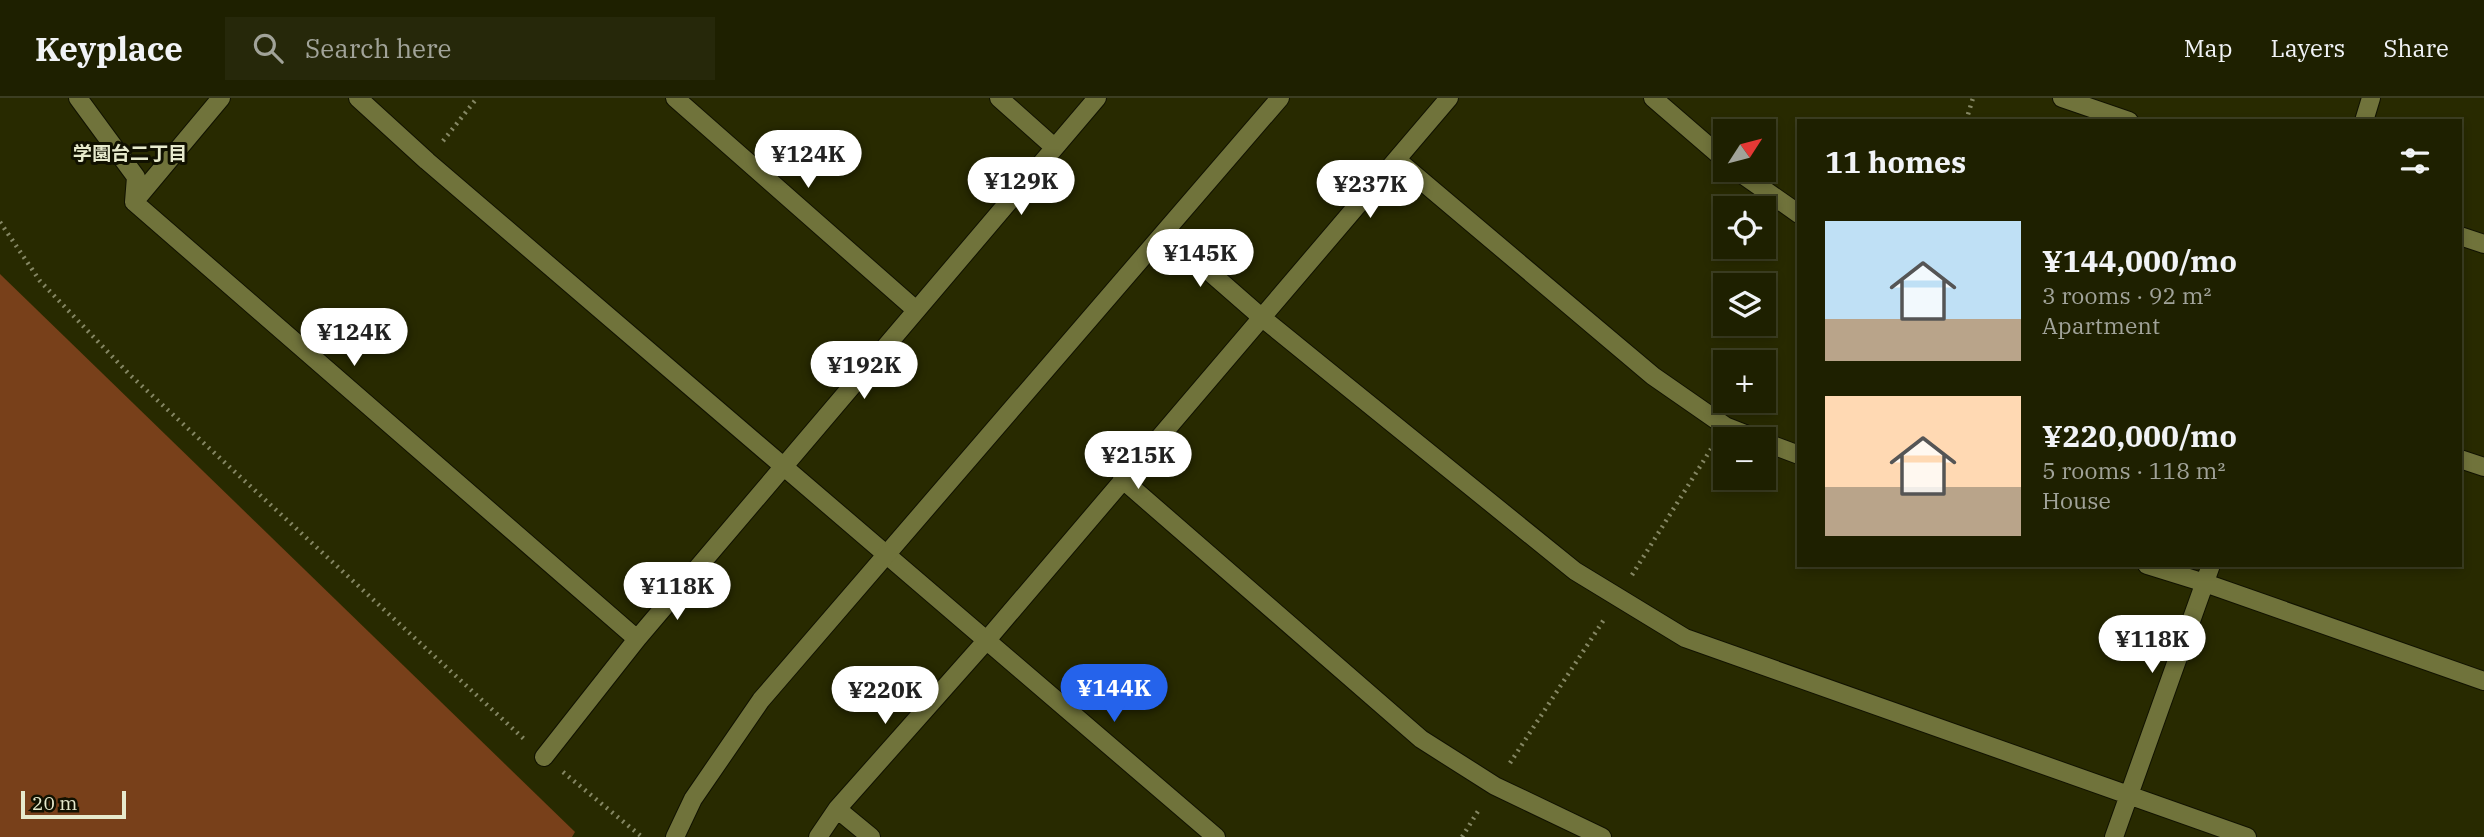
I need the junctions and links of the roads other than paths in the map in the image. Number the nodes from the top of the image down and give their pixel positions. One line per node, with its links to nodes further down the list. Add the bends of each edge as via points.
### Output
1 (78, 98): 18 (street, via 136,177)
2 (221, 98): 18 (street)
3 (358, 98): 29 (street)
4 (675, 98): 23 (street)
5 (999, 98): 14 (street)
6 (1097, 98): 14 (street)
7 (1280, 98): 20 (street)
8 (1449, 98): 16 (street)
9 (1653, 98): 15 (street)
10 (2062, 98): 12 (street)
11 (2371, 98): 13 (street)
12 (2123, 119)
13 (2365, 119)
14 (1054, 147): 23 (street)
15 (1713, 149)
16 (1397, 160): 24 (street); 25 (street, via 1653,376)
17 (1753, 182): 19 (street)
18 (134, 202): 36 (street)
19 (1797, 213)
20 (1165, 233): 24 (street); 32 (street)
21 (2462, 237): 22 (street)
22 (2484, 244)
23 (916, 310): 29 (street)
24 (1260, 316): 31 (street); 40 (street, via 1575,571 1685,639)
25 (1728, 427)
26 (1776, 447): 27 (street)
27 (1797, 455)
28 (2462, 460): 30 (street)
29 (783, 466): 32 (street); 36 (street)
30 (2484, 467)
31 (1122, 479): 37 (street); 46 (street, via 1421,739 1495,786)
32 (887, 556): 37 (street); 42 (street, via 761,700 693,799)
33 (2153, 567): 35 (street)
34 (2210, 567): 35 (street)
35 (2205, 583): 38 (street); 40 (street)
36 (637, 639): 39 (street)
37 (986, 641): 41 (street); 45 (street)
38 (2484, 681)
39 (544, 757)
40 (2129, 797): 47 (street); 48 (street)
41 (837, 809): 43 (street); 44 (street)
42 (675, 837)
43 (818, 837)
44 (871, 837)
45 (1216, 837)
46 (1602, 837)
47 (2114, 837)
48 (2247, 837)

